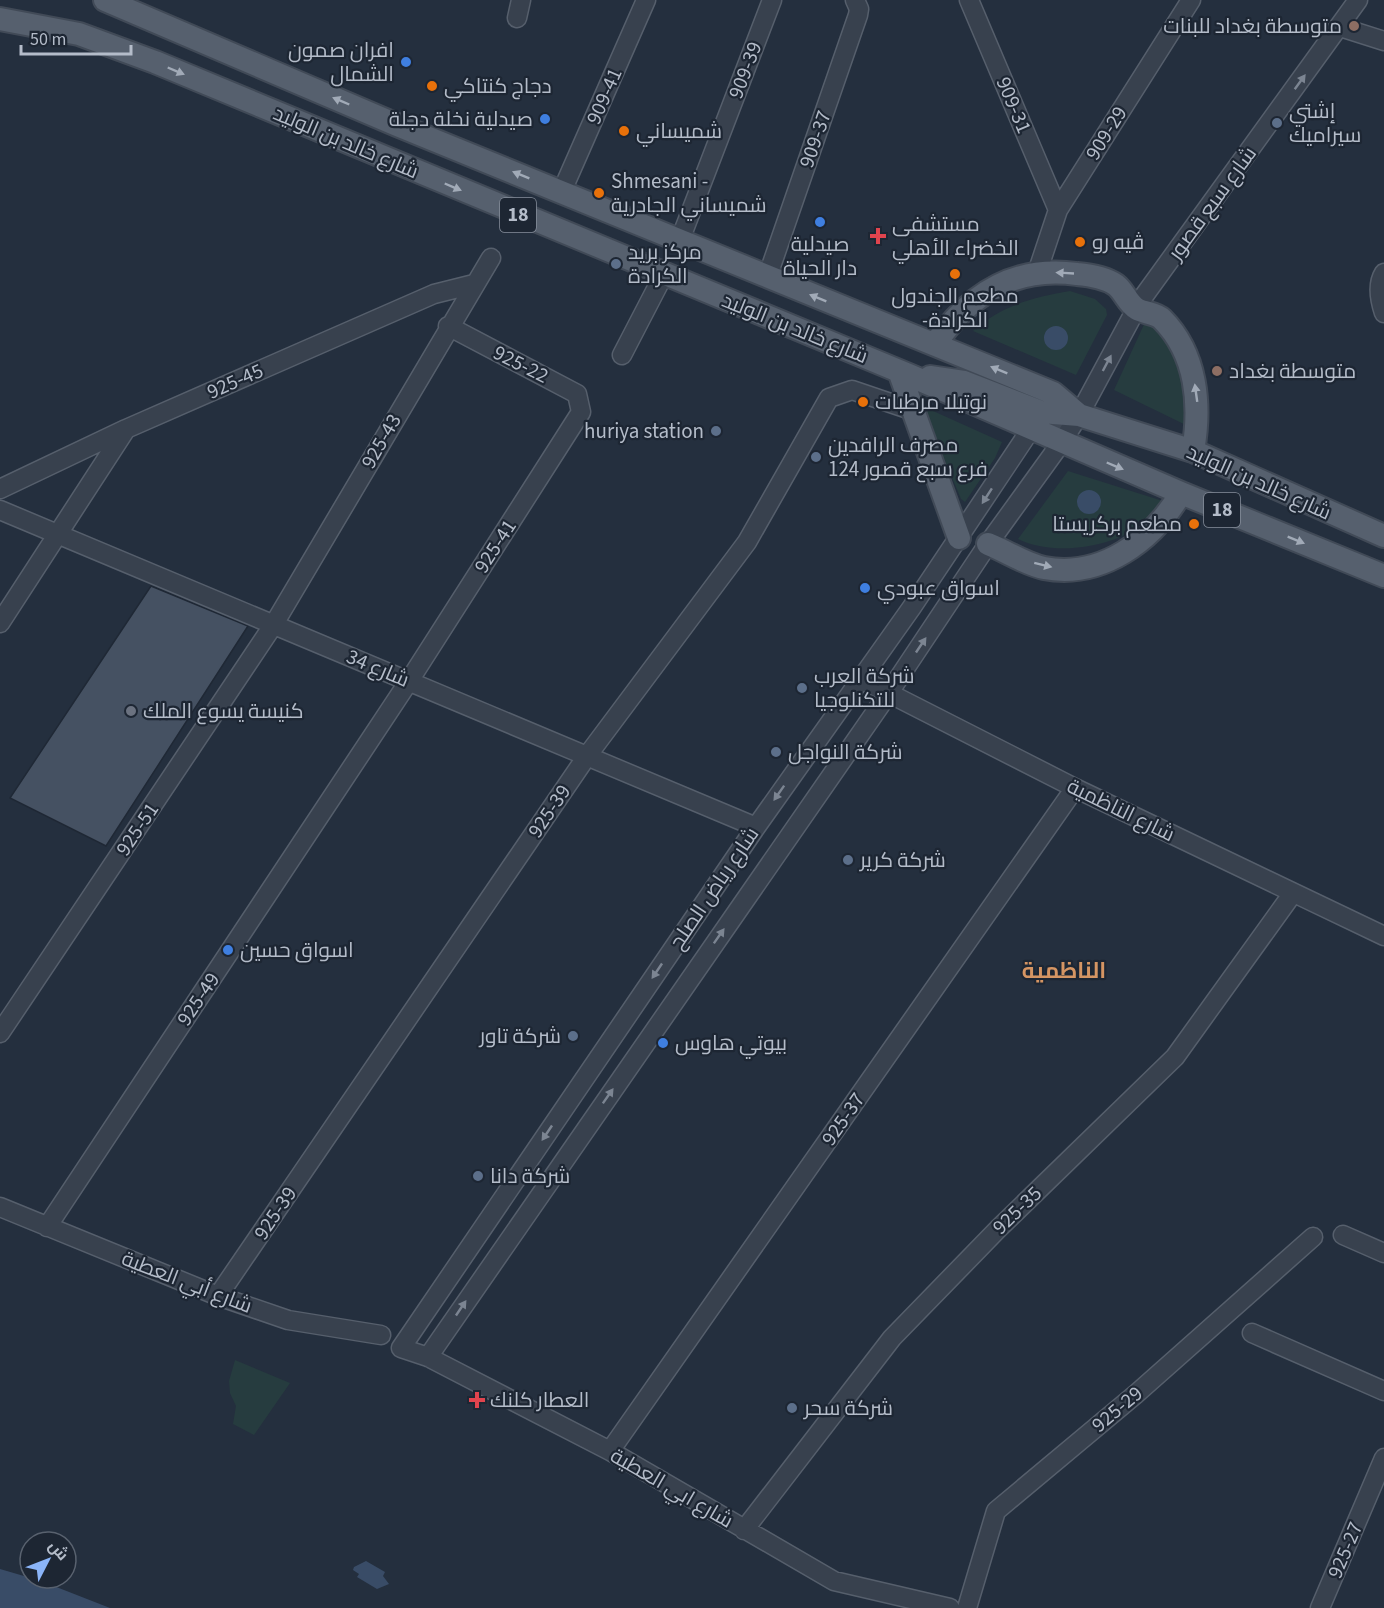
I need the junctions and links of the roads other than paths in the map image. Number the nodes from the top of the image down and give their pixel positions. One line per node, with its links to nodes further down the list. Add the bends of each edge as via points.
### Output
1 (105, 0): 13 (main road, شارع خالد بن الوليد / 18, one-way to 1)
2 (521, 0): 9 (street)
3 (646, 0): 13 (street, 909-41)
4 (772, 0): 15 (street, 909-39)
5 (855, 0): 20 (street, 909-37, via 858,15)
6 (1191, 0): 14 (street, 909-29)
7 (1358, 0): 11 (street, شارع سبع قصور)
8 (974, 4): 14 (street, 909-31)
9 (517, 18)
10 (0, 19): 19 (main road, شارع خالد بن الوليد / 18, one-way to 19, via 79,34 155,62)
11 (1340, 27): 12 (street); 22 (street, شارع سبع قصور, one-way to 11)
12 (1384, 41)
13 (562, 191): 15 (main road, شارع خالد بن الوليد / 18)
14 (1058, 210): 17 (street, 909-29)
15 (680, 240): 20 (main road, شارع خالد بن الوليد / 18)
16 (491, 258): 21 (street, 925-43)
17 (1037, 273): 22 (main road, one-way to 17, via 1116,285 1091,276); 25 (main road, via 1006,281 978,296 953,318)
18 (1384, 273): 23 (street, via 1380,295)
19 (664, 274): 26 (street); 27 (main road, شارع خالد بن الوليد / 18)
20 (767, 278): 25 (main road, شارع خالد بن الوليد / 18, one-way to 20)
21 (474, 284): 24 (street, 925-43); 32 (street, 925-45, via 434,294)
22 (1136, 309): 31 (street, شارع سبع قصور, one-way to 22); 34 (main road, one-way to 22, via 1197,394 1190,366 1161,317)
23 (1384, 313)
24 (448, 326): 30 (street, 925-22, via 577,394); 44 (street, 925-43)
25 (935, 344): 28 (main road, شارع خالد بن الوليد / 18, one-way to 25)
26 (622, 356)
27 (905, 373): 28 (main road); 29 (main road); 33 (main road, شارع خالد بن الوليد / 18)
28 (1021, 391): 31 (main road)
29 (911, 410): 40 (main road); 48 (street, 925-39, via 852,390 829,398 747,542)
30 (581, 412): 46 (street, 925-41)
31 (1070, 428): 33 (main road, شارع خالد بن الوليد / 18); 34 (main road, via 1110,434 1168,451); 36 (main road, شارع خالد بن الوليد / 18, one-way to 36); 41 (street, شارع رياض الصلح)
32 (126, 429): 35 (street, 925-45); 38 (street)
33 (1031, 429): 40 (street, شارع رياض الصلح, one-way to 40)
34 (1193, 451): 39 (main road, شارع خالد بن الوليد / 18)
35 (0, 489)
36 (1180, 493): 41 (main road, one-way to 36, via 1043,568 1089,566 1140,543 1166,517); 42 (main road, شارع خالد بن الوليد / 18, one-way to 42)
37 (0, 510): 38 (street, شارع 34)
38 (58, 534): 43 (street); 44 (street, شارع 34)
39 (1384, 536)
40 (959, 538): 45 (street, شارع رياض الصلح)
41 (988, 544): 47 (street, شارع رياض الصلح, one-way to 41)
42 (1384, 576)
43 (0, 623)
44 (274, 624): 46 (street, شارع 34); 53 (street, 925-51)
45 (861, 679): 47 (street, شارع الناظمية); 50 (street, شارع رياض الصلح, one-way to 50)
46 (409, 681): 48 (street, شارع 34); 57 (street, 925-49)
47 (888, 694): 49 (street, شارع الناظمية); 55 (street, شارع رياض الصلح, one-way to 47)
48 (587, 756): 50 (street, شارع 34); 61 (street, 925-39)
49 (1076, 788): 51 (street, شارع الناظمية); 67 (street, 925-37)
50 (756, 827): 54 (street, شارع رياض الصلح, one-way to 54)
51 (1293, 892): 52 (street, شارع الناظمية); 69 (street, 925-35, via 1175,1057 892,1338)
52 (1384, 936)
53 (0, 1033)
54 (530, 1159): 55 (street, via 545,1174); 64 (street, شارع رياض الصلح)
55 (554, 1173): 65 (street, شارع رياض الصلح, one-way to 55)
56 (0, 1207): 57 (street, شارع أبي العطية)
57 (48, 1227): 61 (street, شارع أبي العطية)
58 (1343, 1235): 60 (street)
59 (1313, 1237): 71 (street, 925-29, via 1136,1394 996,1511)
60 (1384, 1253)
61 (218, 1296): 63 (street, شارع أبي العطية, via 288,1320)
62 (1252, 1333): 66 (street)
63 (381, 1335)
64 (401, 1348): 65 (street, شارع ابي العطية)
65 (428, 1357): 67 (street, شارع ابي العطية)
66 (1384, 1391)
67 (610, 1451): 69 (street, شارع ابي العطية)
68 (1384, 1458): 72 (street, 925-27)
69 (744, 1530): 70 (street, شارع ابي العطية, via 834,1581)
70 (950, 1608)
71 (967, 1608)
72 (1320, 1608)

